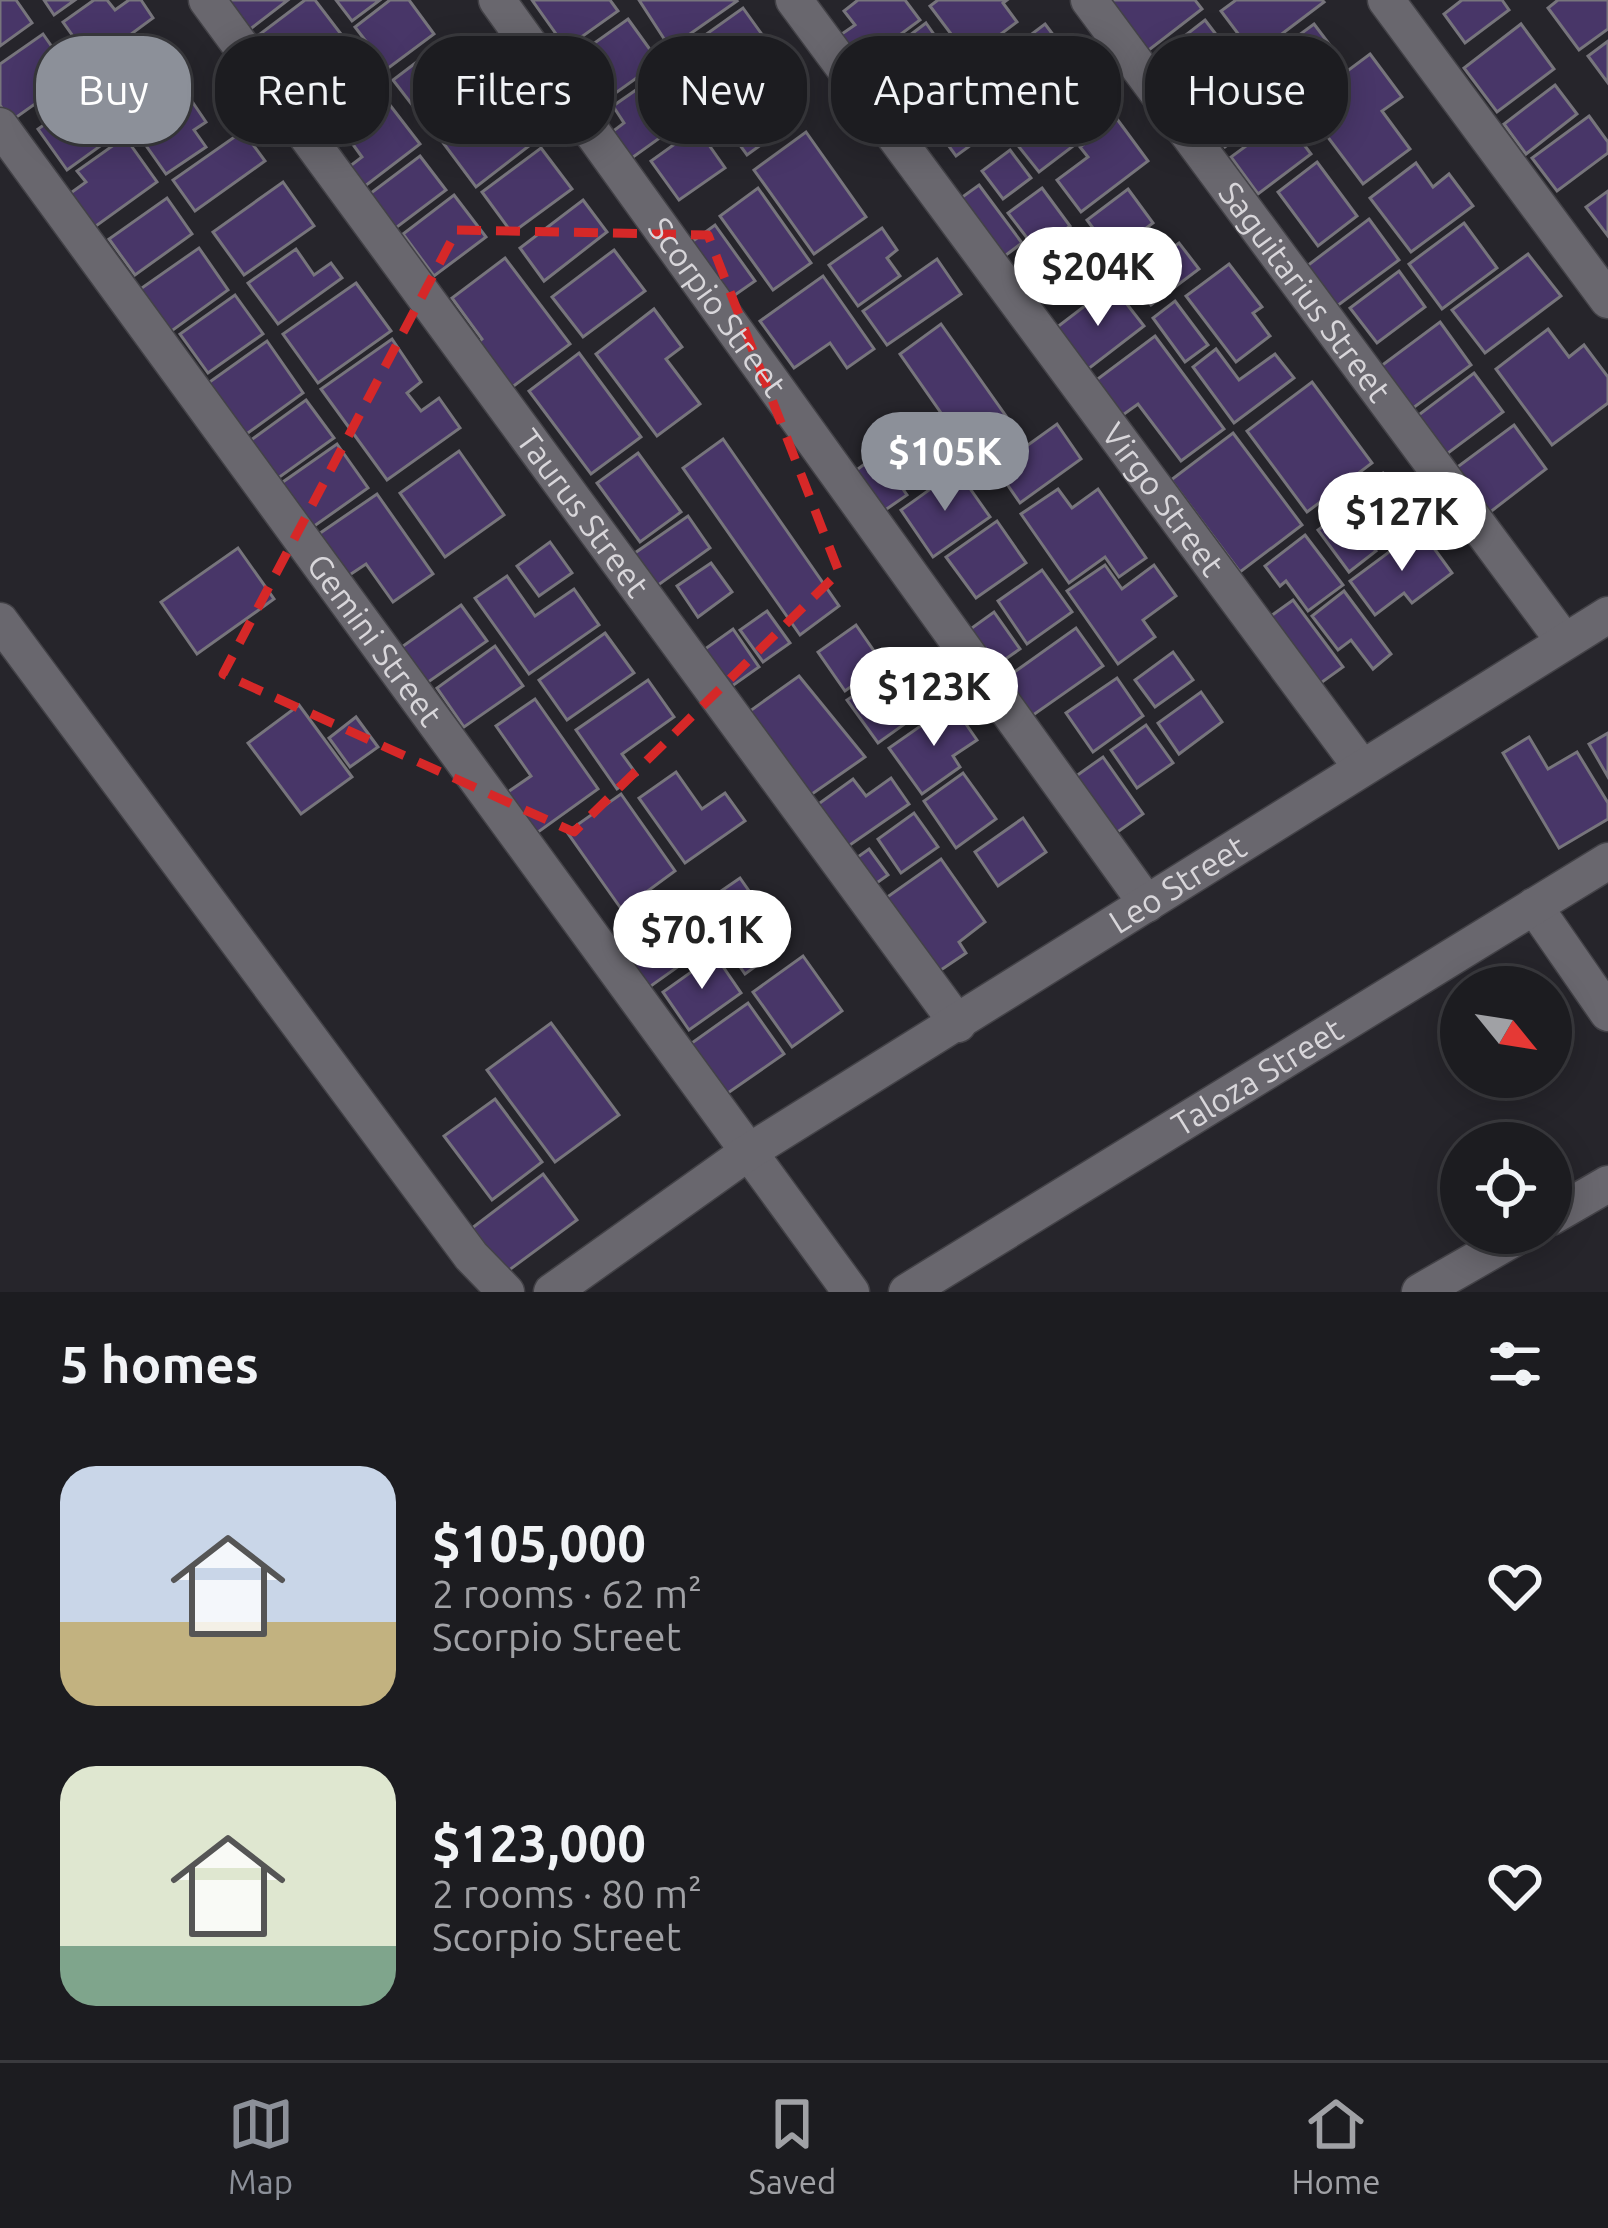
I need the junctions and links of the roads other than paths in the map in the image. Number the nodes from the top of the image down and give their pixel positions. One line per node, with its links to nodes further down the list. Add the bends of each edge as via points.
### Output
1 (207, 0): 16 (street, Taurus Street)
2 (497, 0): 13 (street, Scorpio Street)
3 (794, 0): 11 (street, Virgo Street)
4 (1089, 0): 10 (street, Saguitarius Street)
5 (1386, 0): 7 (street)
6 (0, 126): 17 (street, Gemini Street)
7 (1608, 300)
8 (1608, 615): 10 (street, Leo Street)
9 (0, 621): 21 (street, via 471,1256)
10 (1564, 641): 11 (street, Leo Street)
11 (1362, 768): 13 (street, Leo Street)
12 (1608, 861): 14 (street, Taloza Street)
13 (1148, 904): 16 (street, Leo Street)
14 (1534, 906): 15 (street); 24 (street, Taloza Street)
15 (1608, 1013)
16 (958, 1024): 17 (street, Leo Street)
17 (746, 1154): 22 (street, Leo Street); 23 (street, Gemini Street)
18 (1608, 1184): 19 (street)
19 (1572, 1204)
20 (1486, 1254): 25 (street)
21 (506, 1292)
22 (552, 1292)
23 (851, 1292)
24 (907, 1292)
25 (1420, 1292)

